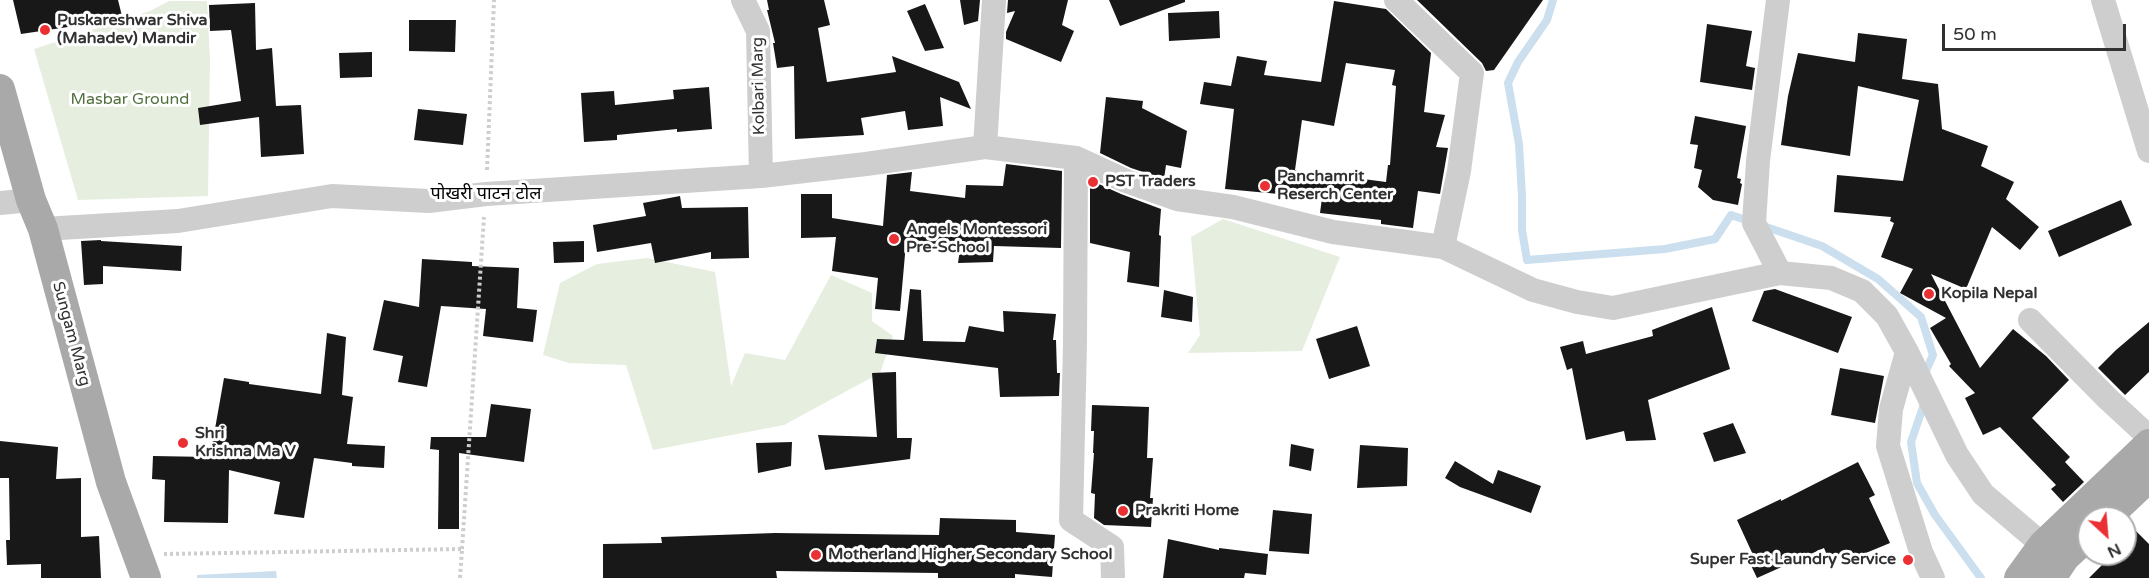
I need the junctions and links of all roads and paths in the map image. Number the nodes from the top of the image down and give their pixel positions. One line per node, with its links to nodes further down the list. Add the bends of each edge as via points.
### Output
1 (494, 0): 12 (path)
2 (743, 0): 11 (street, Kolbari Marg, via 758,31)
3 (994, 0): 8 (street)
4 (1396, 0): 16 (street, via 1472,73 1459,171)
5 (1778, 0): 17 (street, via 1754,223)
6 (2103, 0): 9 (street)
7 (0, 89): 13 (main road, Sungam Marg)
8 (985, 147): 10 (street); 11 (street)
9 (2149, 151)
10 (1076, 158): 16 (street, via 1177,199 1233,207 1333,232); 29 (street, via 1071,520 1112,547)
11 (761, 176): 12 (street)
12 (486, 194): 15 (street, via 429,201 332,196 178,221); 25 (path)
13 (31, 200): 14 (street); 15 (main road, Sungam Marg)
14 (0, 202)
15 (42, 229): 27 (main road, Sungam Marg, via 111,482)
16 (1443, 247): 17 (street, via 1533,290 1613,308)
17 (1780, 273): 19 (street, via 1831,278 1862,291 1887,316)
18 (2030, 320): 20 (street)
19 (1907, 352): 26 (street, via 1957,455 1983,494); 30 (street, via 1891,409 1888,446)
20 (2149, 437)
21 (2149, 444): 26 (main road)
22 (2149, 477): 23 (main road)
23 (2119, 506)
24 (2077, 543): 26 (main road)
25 (462, 549): 27 (path); 28 (path)
26 (2053, 560): 31 (main road)
27 (141, 566)
28 (460, 578)
29 (1113, 578)
30 (1933, 578)
31 (2019, 578)

